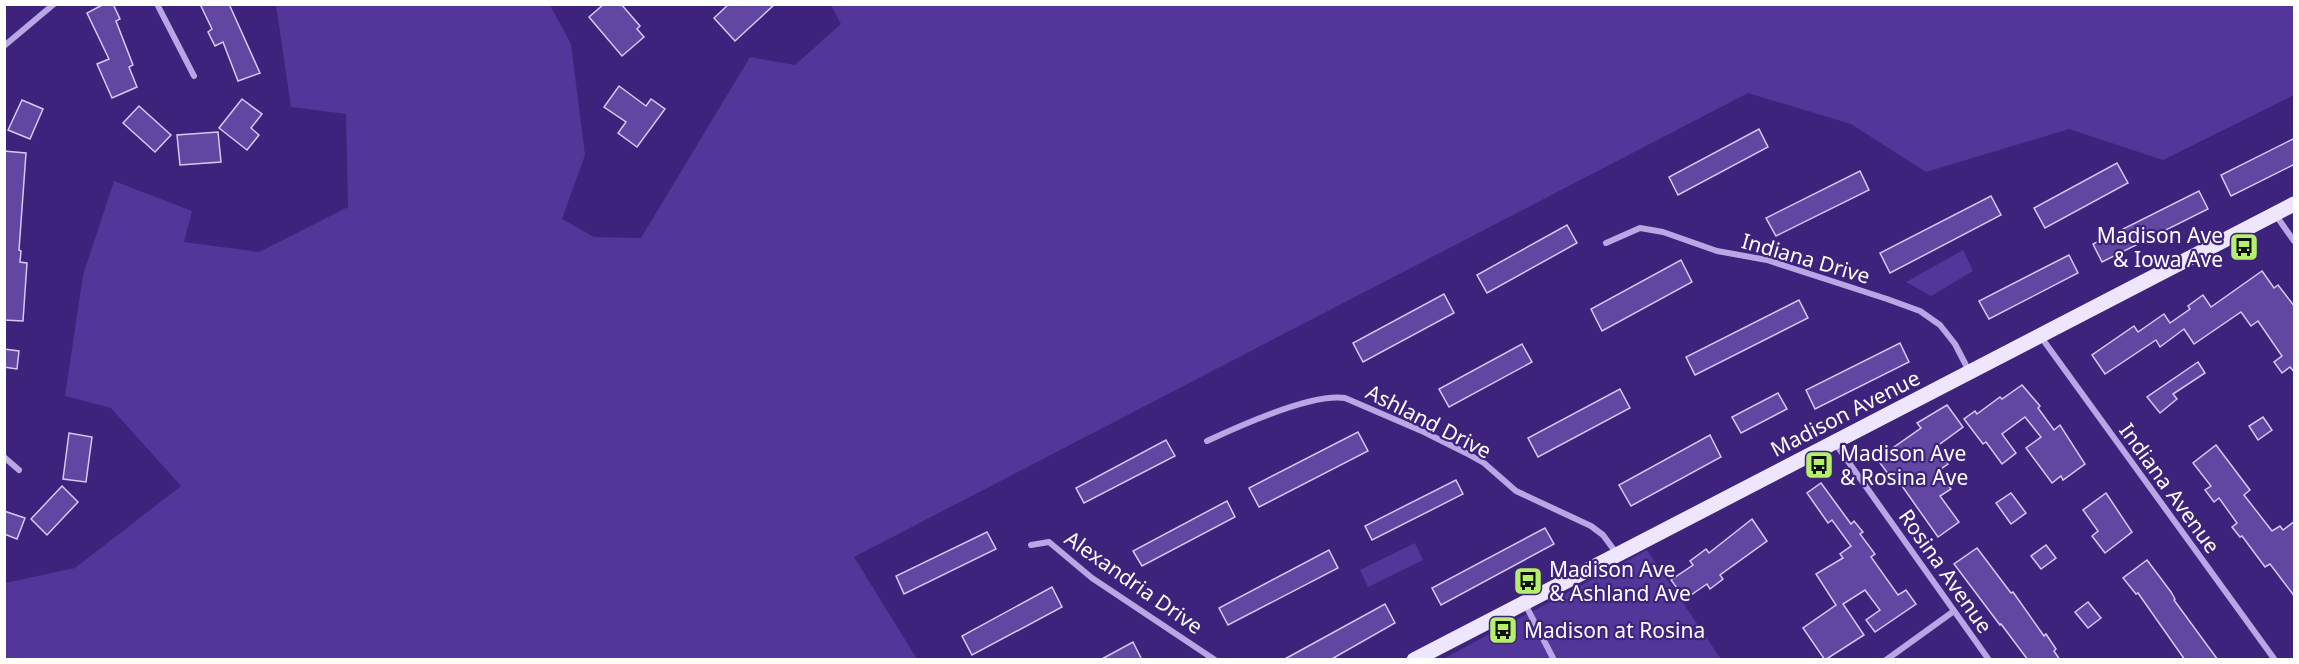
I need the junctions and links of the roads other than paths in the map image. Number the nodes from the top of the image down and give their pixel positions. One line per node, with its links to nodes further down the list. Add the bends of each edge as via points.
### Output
1 (54, 4): 3 (street)
2 (157, 4): 4 (street)
3 (4, 46)
4 (194, 76)
5 (2295, 204): 6 (main road, Madison Avenue)
6 (2275, 214): 7 (street); 9 (main road, Madison Avenue)
7 (2295, 241)
8 (1606, 243): 10 (street, Indiana Drive, via 1640,228 1663,232 1887,299 1920,311 1940,326 1955,344)
9 (2040, 335): 10 (main road, Madison Avenue); 24 (street, Indiana Avenue)
10 (1969, 372): 12 (main road, Madison Avenue)
11 (1207, 441): 16 (street, Ashland Drive, via 1308,402 1345,398 1484,463 1516,492 1591,526)
12 (1835, 442): 16 (main road, Madison Avenue); 18 (street, Rosina Avenue)
13 (4, 457): 14 (street)
14 (19, 470)
15 (1031, 545): 19 (street, Alexandria Drive, via 1049,542 1092,578)
16 (1617, 554): 17 (main road, Madison Avenue)
17 (1524, 603): 20 (main road, Madison Avenue); 21 (street)
18 (1954, 611): 22 (street); 23 (street, Rosina Avenue)
19 (1215, 660)
20 (1414, 660)
21 (1554, 660)
22 (1886, 660)
23 (1989, 660)
24 (2275, 660)

